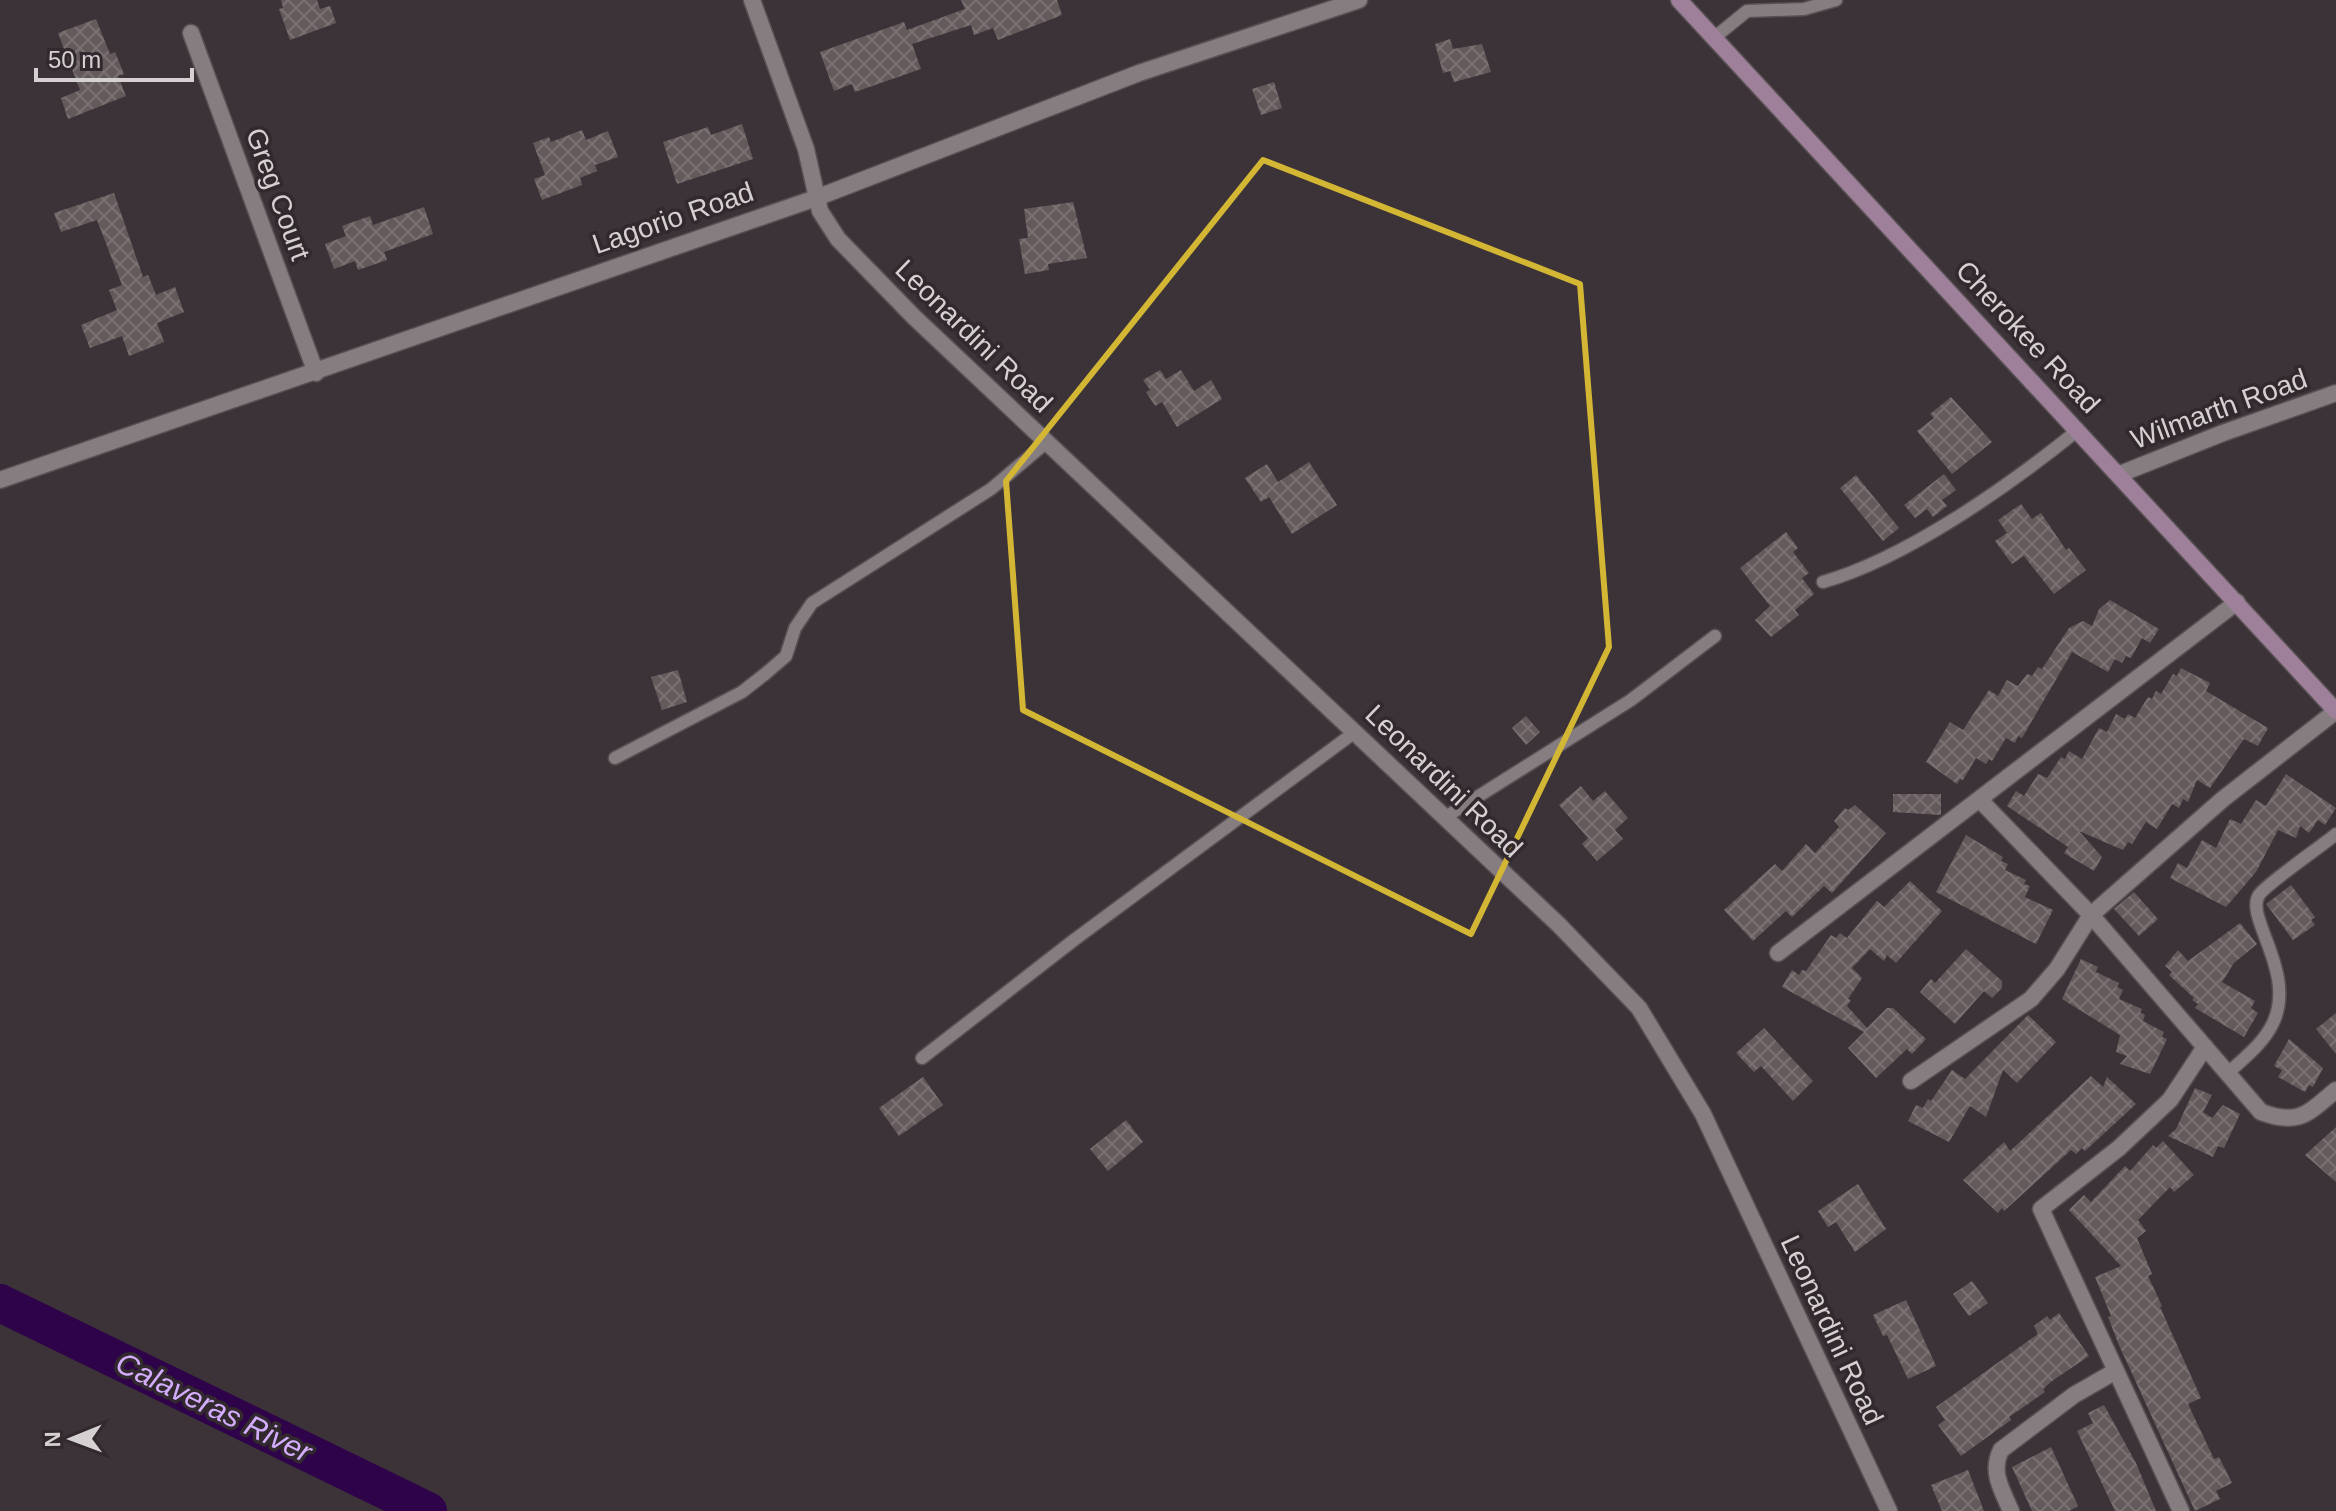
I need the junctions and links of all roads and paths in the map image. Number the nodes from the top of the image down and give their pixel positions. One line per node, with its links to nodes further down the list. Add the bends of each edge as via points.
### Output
1 (752, 0): 8 (street, Leonardini Road, via 806,149)
2 (1359, 0): 8 (street, Lagorio Road, via 1139,73)
3 (1679, 0): 7 (street, Cherokee Road)
4 (1836, 0): 5 (lane, via 1804,9)
5 (1748, 6): 7 (lane)
6 (191, 33): 9 (street, Greg Court)
7 (1715, 37): 11 (street, Cherokee Road)
8 (816, 198): 9 (street, Lagorio Road); 12 (street, Leonardini Road, via 838,239)
9 (316, 373): 14 (street, Lagorio Road)
10 (2336, 393): 13 (street, Wilmarth Road)
11 (2078, 430): 13 (street, Cherokee Road); 15 (lane, via 1964,511 1850,574)
12 (1047, 442): 19 (street, Leonardini Road); 20 (lane, via 991,489 812,603 795,628 786,656 742,692)
13 (2120, 474): 16 (street, Cherokee Road)
14 (0, 480)
15 (1823, 582)
16 (2237, 602): 18 (street, Cherokee Road); 21 (street)
17 (1715, 636): 22 (lane, via 1631,700)
18 (2336, 711): 24 (street, via 2223,799)
19 (1355, 732): 22 (street, Leonardini Road); 27 (lane)
20 (615, 758)
21 (1980, 800): 24 (street); 25 (street)
22 (1444, 818): 32 (street, Leonardini Road, via 1629,998 1673,1061 1703,1114)
23 (2336, 834): 28 (lane, via 2259,895 2254,912 2279,973 2280,1002 2258,1045)
24 (2091, 915): 26 (street); 29 (street, via 2031,999)
25 (1778, 953)
26 (2205, 1047): 28 (street); 31 (street, via 2170,1100 2041,1209)
27 (922, 1058)
28 (2228, 1073): 30 (street, via 2261,1112 2285,1121 2313,1109)
29 (1911, 1081)
30 (2336, 1090)
31 (2114, 1372): 33 (street, via 2001,1450 1995,1463 1997,1480); 34 (street)
32 (1889, 1511)
33 (2011, 1511)
34 (2181, 1511)

